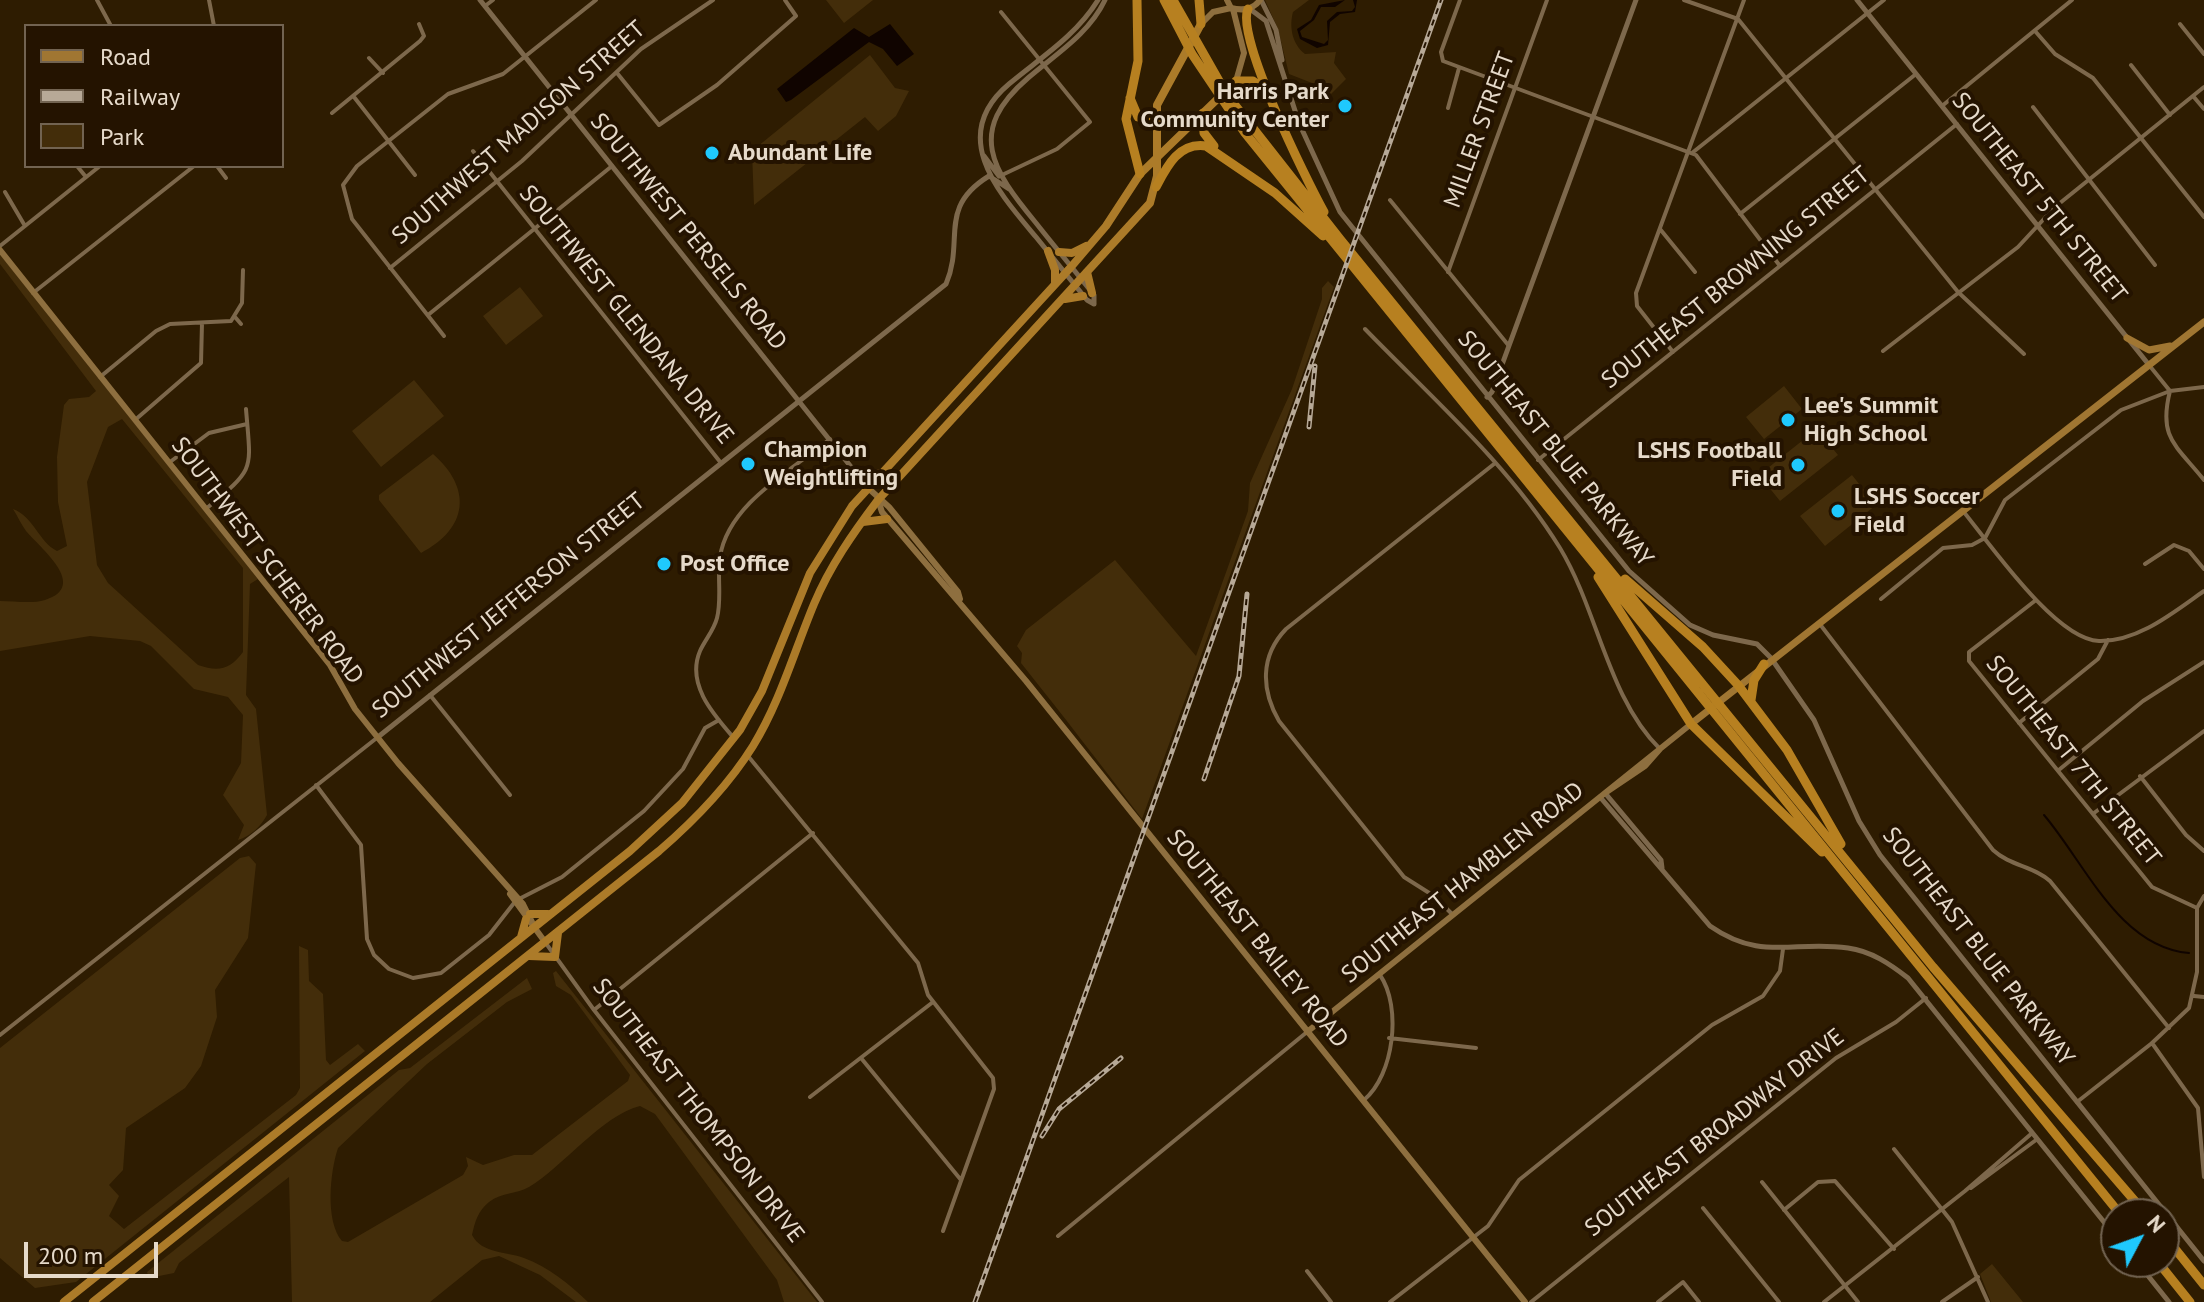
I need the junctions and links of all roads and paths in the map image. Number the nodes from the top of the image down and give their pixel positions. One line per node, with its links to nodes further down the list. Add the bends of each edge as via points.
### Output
1 (97, 0): 31 (street)
2 (209, 0): 32 (street)
3 (480, 0): 24 (street, SOUTHWEST PERSELS ROAD)
4 (493, 0): 24 (street)
5 (596, 0): 38 (street)
6 (713, 0): 44 (street, SOUTHWEST MADISON STREET)
7 (785, 0): 44 (street, via 796,16 717,85 659,125)
8 (1098, 0): 29 (street)
9 (1105, 0): 29 (street)
10 (1137, 0): 49 (highway, via 1139,47)
11 (1164, 0): 99 (highway, via 1220,100)
12 (1173, 0): 99 (highway, via 1227,95)
13 (1199, 0): 35 (highway)
14 (1227, 0): 25 (main road)
15 (1261, 0): 26 (main road); 40 (street, via 1276,30)
16 (1460, 0): 43 (street, via 1441,58)
17 (1547, 0): 51 (street, MILLER STREET)
18 (1636, 0): 63 (street)
19 (1684, 0): 30 (street)
20 (1744, 0): 30 (street)
21 (1857, 0): 28 (street, SOUTHEAST 5TH STREET)
22 (1884, 0): 28 (street)
23 (2072, 0): 36 (street)
24 (485, 6): 38 (street, SOUTHWEST PERSELS ROAD)
25 (1232, 9): 26 (main road); 35 (main road, via 1213,12); 48 (main road, via 1244,53)
26 (1249, 9): 40 (street, via 1266,21); 54 (highway, via 1245,27)
27 (1001, 12): 41 (street)
28 (1868, 12): 46 (street, SOUTHEAST 5TH STREET); 47 (street)
29 (1094, 14): 41 (street)
30 (1738, 19): 47 (street); 71 (street)
31 (110, 24)
32 (214, 24)
33 (419, 24): 45 (street, via 424,36)
34 (2180, 24): 37 (street)
35 (1199, 27): 64 (highway, via 1161,93)
36 (2035, 31): 55 (street); 66 (street, via 2055,54 2093,78)
37 (2204, 54)
38 (524, 56): 61 (street, SOUTHWEST PERSELS ROAD); 68 (street, via 503,74 448,94)
39 (369, 58): 45 (street)
40 (1282, 61): 133 (street, SOUTHEAST BLUE PARKWAY, via 1318,171 1357,235)
41 (1042, 63): 70 (street, via 994,101 982,130); 82 (street, via 996,113 991,146); 82 (street, via 1090,122 1057,149)
42 (2131, 65): 62 (street)
43 (1459, 68): 51 (street); 57 (street)
44 (616, 72): 61 (street, SOUTHWEST MADISON STREET)
45 (383, 73): 53 (street)
46 (1916, 74): 55 (street, SOUTHEAST 5TH STREET); 67 (street)
47 (1785, 79): 67 (street); 71 (street)
48 (1234, 82): 54 (highway, via 1260,84); 59 (highway)
49 (1130, 86): 64 (highway, via 1136,115); 79 (highway, via 1127,129)
50 (2204, 87): 52 (street)
51 (1515, 88): 63 (street); 108 (street, MILLER STREET)
52 (2193, 96): 58 (street); 62 (street)
53 (354, 97): 60 (street); 68 (street)
54 (1272, 99): 99 (highway)
55 (1942, 106): 65 (street, SOUTHEAST 5TH STREET)
56 (2033, 107): 86 (street)
57 (1448, 108)
58 (2204, 109)
59 (1205, 111): 72 (highway, via 1204,133); 73 (highway)
60 (332, 113)
61 (571, 115): 74 (street, SOUTHWEST PERSELS ROAD); 85 (street, SOUTHWEST MADISON STREET)
62 (2170, 115): 66 (street)
63 (1593, 117): 71 (street); 125 (street)
64 (1155, 119): 73 (highway)
65 (1957, 124): 89 (street, SOUTHEAST BROWNING STREET); 94 (street, SOUTHEAST 5TH STREET)
66 (2141, 138): 86 (street); 93 (street)
67 (1833, 139): 89 (street); 92 (street)
68 (388, 141): 80 (street); 105 (street, via 357,166 343,193 352,219)
69 (473, 151): 85 (street, SOUTHWEST GLENDANA DRIVE)
70 (981, 151): 81 (street); 82 (street)
71 (1690, 153): 92 (street); 97 (street)
72 (1223, 155): 87 (highway, via 1200,145 1183,150); 99 (highway)
73 (1156, 159): 79 (highway); 87 (highway)
74 (612, 166): 96 (street); 134 (street, SOUTHWEST PERSELS ROAD)
75 (79, 168): 83 (street)
76 (97, 168): 83 (street)
77 (191, 168): 113 (street)
78 (218, 168): 84 (street)
79 (1140, 174): 98 (highway)
80 (415, 175)
81 (989, 176): 88 (street); 101 (street); 134 (street, SOUTHWEST JEFFERSON STREET, via 968,190 960,203 946,284)
82 (1000, 176): 88 (street)
83 (86, 177): 95 (street)
84 (226, 178)
85 (496, 181): 96 (street, SOUTHWEST GLENDANA DRIVE); 105 (street, SOUTHWEST MADISON STREET)
86 (2089, 181): 94 (street); 103 (street)
87 (1156, 187): 110 (highway, via 1150,203)
88 (1009, 189): 102 (street)
89 (1874, 191): 104 (street, SOUTHEAST BROWNING STREET); 112 (street)
90 (5, 192): 95 (street)
91 (1390, 200): 108 (street)
92 (1740, 214): 104 (street)
93 (2204, 217)
94 (2038, 225): 112 (street, via 2018,247); 123 (street, SOUTHEAST 5TH STREET)
95 (25, 226): 100 (street)
96 (535, 229): 116 (street); 141 (street, SOUTHWEST GLENDANA DRIVE)
97 (1660, 229): 109 (street); 127 (street, via 1635,298)
98 (1094, 241): 102 (highway, via 1072,253); 107 (highway)
99 (1338, 242): 151 (highway); 152 (highway)
100 (0, 248): 113 (main road, SOUTHWEST SCHERER ROAD)
101 (1048, 251): 107 (street); 111 (highway)
102 (1059, 252): 107 (street)
103 (2155, 265)
104 (1780, 266): 127 (street, SOUTHEAST BROWNING STREET)
105 (390, 268): 116 (street)
106 (243, 270): 117 (street, via 242,303)
107 (1068, 270): 110 (street); 111 (highway)
108 (1448, 272): 125 (street)
109 (1695, 272)
110 (1081, 278): 114 (highway); 114 (street); 115 (highway)
111 (1055, 285): 143 (highway)
112 (1958, 292): 126 (street); 128 (street)
113 (33, 293): 130 (main road, SOUTHWEST SCHERER ROAD)
114 (1088, 294): 115 (highway)
115 (1060, 301): 147 (highway)
116 (428, 315): 122 (street)
117 (235, 317): 119 (street, via 227,323); 120 (street)
118 (2204, 322): 124 (main road)
119 (202, 323): 130 (street, via 163,327); 136 (street, via 201,363)
120 (241, 324)
121 (1365, 329): 142 (street)
122 (444, 336)
123 (2127, 338): 124 (main road, via 2149,350); 129 (street, SOUTHEAST 5TH STREET)
124 (2176, 344): 129 (main road)
125 (1509, 346): 133 (street)
126 (1883, 351)
127 (1673, 352): 139 (street, SOUTHEAST BROWNING STREET)
128 (2024, 354)
129 (2149, 365): 132 (street, SOUTHEAST 5TH STREET); 149 (main road)
130 (100, 377): 136 (main road, SOUTHWEST SCHERER ROAD)
131 (2204, 387): 132 (street)
132 (2170, 391): 145 (street, via 2163,416 2169,436); 154 (street, via 2121,410 2005,500)
133 (1487, 397): 139 (street, SOUTHEAST BLUE PARKWAY)
134 (800, 400): 138 (street, SOUTHWEST PERSELS ROAD); 141 (street, SOUTHWEST JEFFERSON STREET)
135 (246, 409): 137 (street)
136 (135, 420): 140 (main road, SOUTHWEST SCHERER ROAD)
137 (247, 424): 140 (street, via 209,433); 148 (street, via 248,472)
138 (830, 439): 144 (street, SOUTHWEST PERSELS ROAD); 168 (street, via 749,505 725,539 717,619 696,671 700,691)
139 (1538, 460): 163 (street, SOUTHEAST BLUE PARKWAY, via 1615,556 1662,602 1697,629 1753,642)
140 (170, 462): 148 (main road, SOUTHWEST SCHERER ROAD)
141 (721, 463): 166 (street, SOUTHWEST JEFFERSON STREET)
142 (1494, 464): 174 (street, via 1560,548 1630,710); 190 (street, via 1286,629 1275,642 1266,669 1267,692 1279,721 1404,877)
143 (881, 473): 144 (highway); 146 (highway)
144 (857, 475): 146 (street, SOUTHWEST PERSELS ROAD)
145 (2204, 480)
146 (867, 487): 147 (main road, SOUTHEAST BAILEY ROAD); 173 (highway, via 820,554 762,691)
147 (878, 500): 150 (main road, SOUTHEAST BAILEY ROAD); 153 (highway); 158 (main road, SOUTHEAST BAILEY ROAD, via 889,507)
148 (207, 508): 172 (main road, SOUTHWEST SCHERER ROAD, via 330,665)
149 (1963, 511): 154 (street); 161 (main road)
150 (887, 519): 153 (highway); 158 (main road, SOUTHEAST BAILEY ROAD)
151 (1571, 522): 165 (highway); 184 (highway)
152 (1560, 523): 170 (highway); 187 (highway)
153 (859, 525): 175 (highway, via 828,575 784,684)
154 (1985, 538): 159 (street, via 1943,548); 160 (street)
155 (2145, 564): 156 (street, via 2174,545 2189,551)
156 (2204, 569)
157 (2204, 591): 162 (street, via 2147,628)
158 (960, 599): 206 (main road, SOUTHEAST BAILEY ROAD)
159 (1881, 599)
160 (2036, 600): 162 (street, via 2074,634); 169 (street, SOUTHEAST 7TH STREET, via 1967,655)
161 (1819, 623): 163 (main road); 205 (street, via 1993,850 2050,881)
162 (2108, 640): 169 (street, via 2098,659)
163 (1768, 661): 165 (main road); 167 (highway, via 1751,688); 214 (street, SOUTHEAST BLUE PARKWAY, via 1807,707 1880,855)
164 (2204, 662): 176 (street, via 2143,701)
165 (1738, 685): 167 (highway); 170 (main road)
166 (430, 695): 172 (street, SOUTHWEST JEFFERSON STREET); 179 (street)
167 (1752, 703): 184 (highway, via 1787,750)
168 (719, 720): 173 (street); 186 (street, via 705,728 683,769 644,811 567,874)
169 (2019, 723): 176 (street, SOUTHEAST 7TH STREET)
170 (1691, 724): 174 (main road, SOUTHEAST HAMBLEN ROAD); 187 (highway)
171 (2204, 731): 177 (street)
172 (378, 737): 178 (street, SOUTHWEST JEFFERSON STREET); 186 (main road, SOUTHWEST SCHERER ROAD)
173 (734, 739): 189 (highway, via 675,811)
174 (1660, 749): 180 (main road, SOUTHEAST HAMBLEN ROAD)
175 (747, 754): 182 (street); 193 (highway, via 687,826)
176 (2060, 769): 181 (street, SOUTHEAST 7TH STREET)
177 (2140, 776): 181 (street); 183 (street)
178 (316, 785): 186 (street, via 361,845 367,939 389,969 413,978 441,973 489,935); 207 (street, SOUTHWEST JEFFERSON STREET)
179 (510, 795)
180 (1603, 795): 190 (main road, SOUTHEAST HAMBLEN ROAD); 196 (street, via 1710,926 1733,942)
181 (2094, 813): 188 (street, SOUTHEAST 7TH STREET, via 2152,887)
182 (813, 833): 203 (street, via 918,963); 204 (street)
183 (2204, 851)
184 (1868, 887): 224 (highway)
185 (2204, 896): 188 (street)
186 (516, 901): 191 (main road, SOUTHWEST SCHERER ROAD)
187 (1873, 906): 223 (highway)
188 (2197, 908): 200 (street)
189 (553, 913): 191 (highway); 192 (highway)
190 (1452, 914): 199 (main road, SOUTHEAST HAMBLEN ROAD)
191 (528, 917): 192 (main road, SOUTHWEST SCHERER ROAD); 194 (highway)
192 (535, 928): 194 (highway); 195 (main road, SOUTHWEST SCHERER ROAD)
193 (558, 932): 195 (highway); 198 (highway)
194 (520, 939): 241 (highway)
195 (545, 942): 197 (highway); 198 (street, SOUTHEAST THOMPSON DRIVE)
196 (1783, 949): 202 (street, via 1849,948 1884,960); 231 (street, via 1780,971 1768,991 1712,1025 1519,1180 1493,1219)
197 (528, 956): 198 (highway); 242 (highway)
198 (555, 957): 204 (street, SOUTHEAST THOMPSON DRIVE)
199 (1378, 973): 206 (main road, SOUTHEAST HAMBLEN ROAD); 208 (street, via 1391,997)
200 (2194, 996): 201 (street); 205 (street)
201 (2204, 997)
202 (1926, 998): 216 (street); 246 (street, SOUTHEAST BROADWAY DRIVE, via 1838,1056)
203 (933, 1002): 211 (street); 220 (street, via 994,1082)
204 (594, 1010): 243 (street, SOUTHEAST THOMPSON DRIVE)
205 (2169, 1028): 209 (street)
206 (1307, 1032): 213 (main road, SOUTHEAST BAILEY ROAD); 230 (street)
207 (0, 1035)
208 (1389, 1038): 210 (street); 213 (street, via 1382,1080)
209 (2152, 1043): 214 (street); 215 (street, via 2194,1100)
210 (1476, 1048)
211 (861, 1058): 212 (street); 220 (street)
212 (810, 1097)
213 (1364, 1100): 231 (main road, SOUTHEAST BAILEY ROAD)
214 (2077, 1102): 234 (street, SOUTHEAST BLUE PARKWAY)
215 (2203, 1128): 219 (street)
216 (2031, 1134): 217 (street); 222 (street)
217 (2036, 1140): 222 (street); 228 (street)
218 (1894, 1149): 226 (street)
219 (2204, 1177)
220 (962, 1180): 229 (street)
221 (1762, 1182): 227 (street)
222 (1965, 1191): 226 (street)
223 (2107, 1198)
224 (2132, 1198)
225 (1703, 1208): 249 (street)
226 (1943, 1209): 232 (street); 236 (street)
227 (1784, 1210): 232 (street, via 1818,1182 1835,1181); 240 (street)
228 (2100, 1218)
229 (943, 1231)
230 (1058, 1236)
231 (1473, 1237): 245 (street); 246 (main road, SOUTHEAST BAILEY ROAD)
232 (1894, 1249): 240 (street)
233 (2180, 1255): 239 (highway)
234 (2204, 1261)
235 (1307, 1271): 244 (street)
236 (1978, 1277): 252 (street); 253 (street)
237 (2150, 1278): 254 (street)
238 (2171, 1278): 255 (highway)
239 (2204, 1285)
240 (1846, 1287): 250 (street); 251 (street)
241 (64, 1302)
242 (93, 1302)
243 (822, 1302)
244 (1331, 1302)
245 (1390, 1302)
246 (1528, 1302)
247 (1658, 1302): 248 (street, via 1683,1282)
248 (1699, 1302)
249 (1779, 1302)
250 (1824, 1302)
251 (1858, 1302)
252 (1942, 1302)
253 (1988, 1302)
254 (2169, 1302)
255 (2190, 1302)

